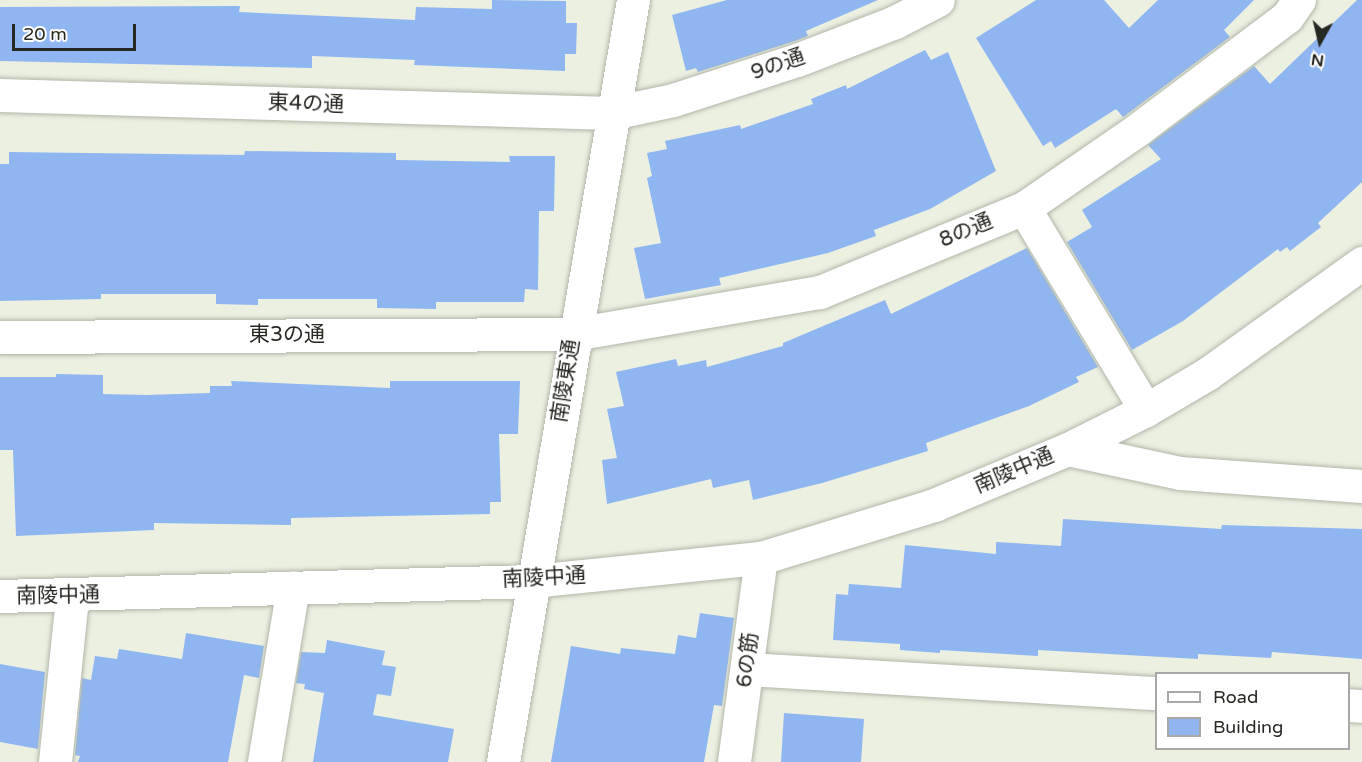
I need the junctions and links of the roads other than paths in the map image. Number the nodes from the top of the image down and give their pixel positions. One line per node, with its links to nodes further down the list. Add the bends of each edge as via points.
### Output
1 (633, 0): 5 (street, 南陵東通)
2 (938, 0): 5 (street, 9の通, via 895,22 797,60 673,100)
3 (1299, 0): 6 (street, 8の通, via 1287,16 1137,130)
4 (0, 95): 5 (street, 東4の通)
5 (612, 112): 8 (street, 南陵東通)
6 (1024, 207): 8 (street, 8の通, via 820,292); 10 (street)
7 (1362, 263): 10 (street, 南陵中通, via 1266,335)
8 (574, 334): 9 (street, 東3の通); 14 (street, 南陵東通)
9 (0, 337)
10 (1146, 410): 11 (street, 南陵中通)
11 (1068, 449): 12 (street, 南陵中通, via 1180,473); 13 (street, 南陵中通, via 934,505)
12 (1362, 486)
13 (761, 558): 14 (street, 南陵中通); 18 (street, 6の筋)
14 (533, 580): 15 (street, 南陵中通); 22 (street, 南陵東通)
15 (293, 587): 17 (street, 南陵中通); 21 (street)
16 (0, 596): 17 (street, 南陵中通)
17 (72, 597): 20 (street)
18 (747, 669): 19 (street); 23 (street, 6の筋)
19 (1155, 693)
20 (55, 762)
21 (264, 762)
22 (503, 762)
23 (734, 762)

